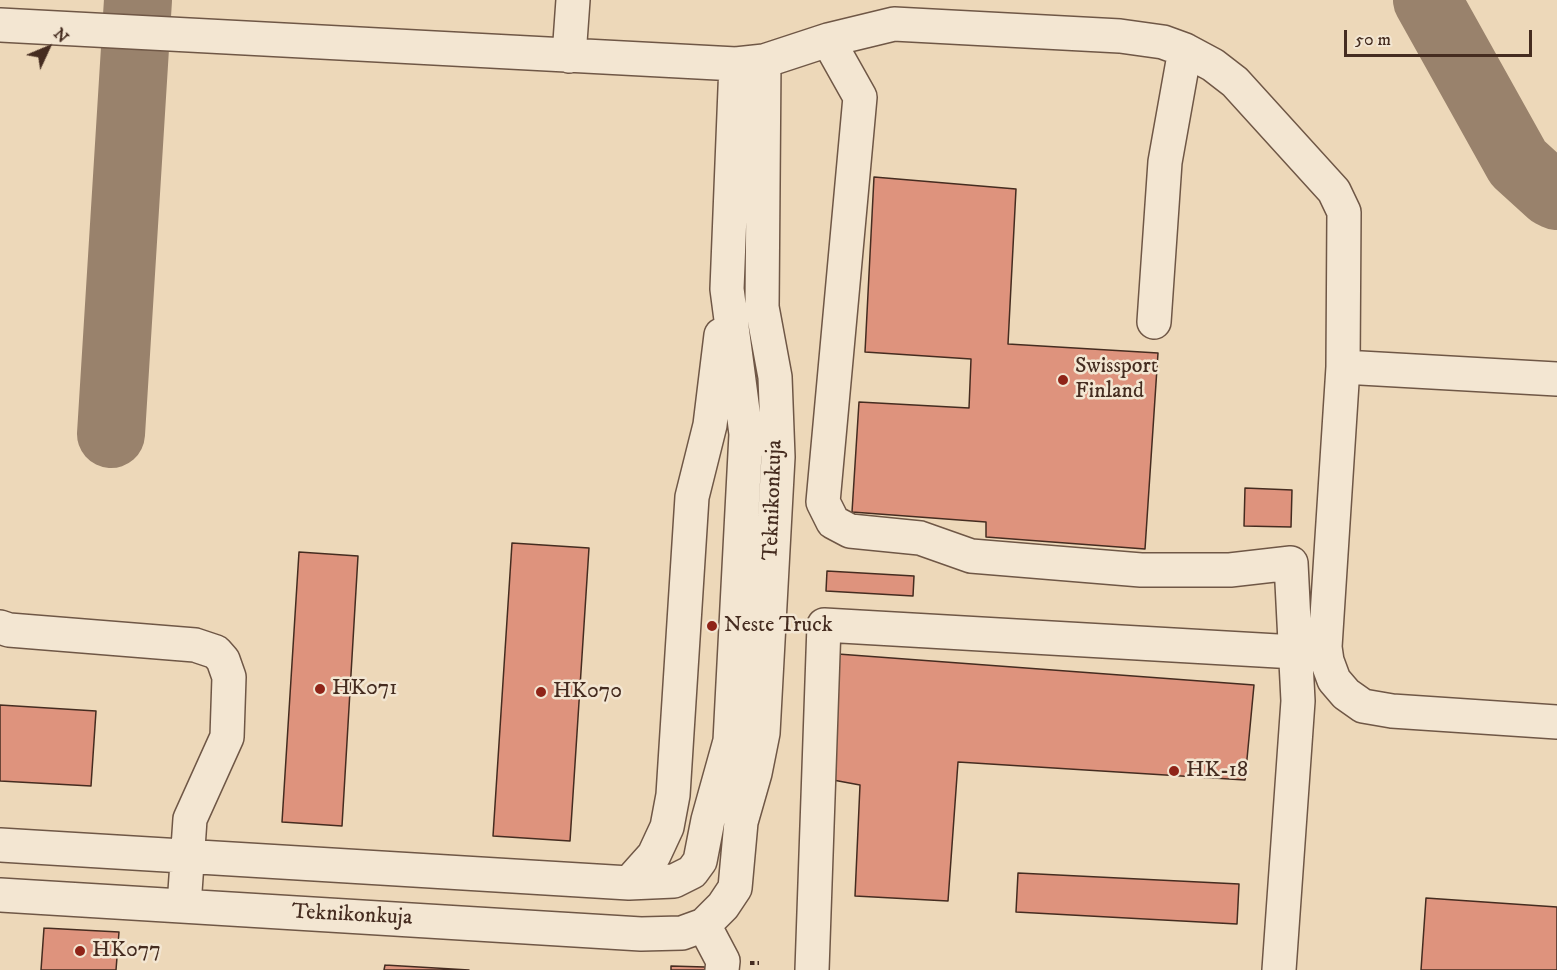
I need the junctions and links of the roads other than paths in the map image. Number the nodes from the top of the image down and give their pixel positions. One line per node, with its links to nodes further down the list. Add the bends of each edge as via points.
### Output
1 (573, 0): 6 (lane)
2 (937, 12): 4 (lane); 5 (lane, via 1163,42)
3 (0, 25): 6 (lane)
4 (828, 40): 7 (lane); 13 (lane, via 860,98 823,502 833,522 850,531 920,538 971,556 1141,570 1230,570 1291,563)
5 (1185, 50): 9 (lane, via 1165,162); 10 (lane, via 1235,82 1334,191 1344,212)
6 (569, 56): 7 (lane)
7 (750, 63): 8 (lane); 22 (lane, Teknikonkuja, via 762,307 775,377 778,457 763,733 741,822 735,888)
8 (727, 289): 19 (lane, via 710,425 692,497 673,795 667,827 654,855); 19 (lane, via 746,434 730,741 700,861 692,872 674,882)
9 (1154, 322)
10 (1343, 367): 11 (lane); 14 (lane, via 1325,647)
11 (1557, 379)
12 (0, 627): 18 (lane, via 195,645 218,654 229,676 227,737 190,819)
13 (1295, 652): 15 (lane); 24 (lane, via 824,624)
14 (1334, 680): 15 (lane); 16 (lane, via 1364,706)
15 (1298, 701): 25 (lane)
16 (1557, 722)
17 (0, 845): 18 (lane)
18 (187, 856): 19 (lane); 21 (lane)
19 (629, 883)
20 (0, 895): 21 (lane, Teknikonkuja)
21 (184, 906): 22 (lane, Teknikonkuja, via 640,934 682,933)
22 (704, 925): 23 (lane)
23 (722, 966)
24 (812, 970)
25 (1279, 970)

